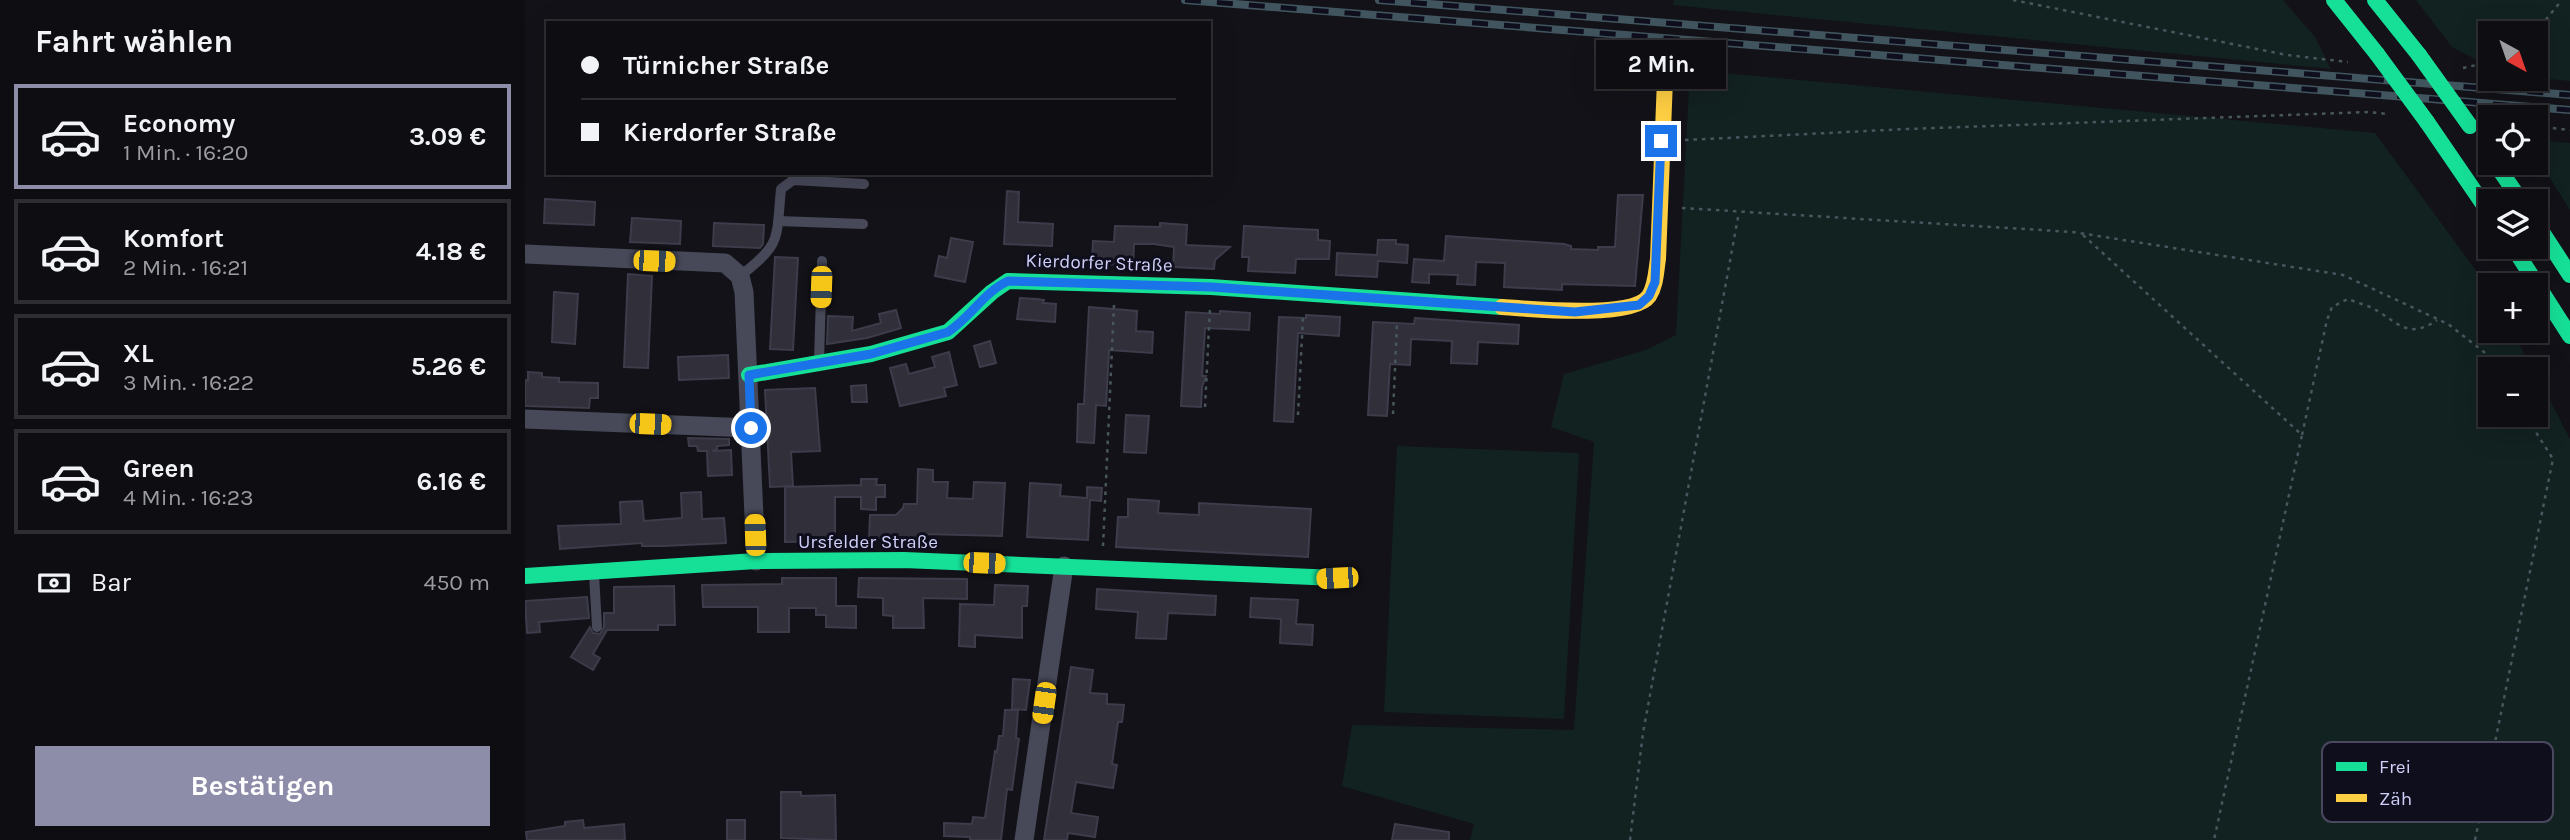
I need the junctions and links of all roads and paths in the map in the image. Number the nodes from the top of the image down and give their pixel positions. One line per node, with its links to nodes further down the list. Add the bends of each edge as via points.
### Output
1 (2013, 0): 6 (path, via 2287,55)
2 (2334, 0): 16 (main road, bridge)
3 (2375, 0): 13 (main road, bridge)
4 (2562, 0): 5 (path)
5 (2545, 21)
6 (2349, 62)
7 (2478, 65): 8 (path)
8 (2459, 69)
9 (1665, 79): 14 (main road, Kierdorfer Straße)
10 (2396, 114): 14 (path)
11 (2548, 127): 12 (path)
12 (2570, 130)
13 (2478, 138)
14 (1661, 141): 17 (main road, Kierdorfer Straße)
15 (865, 184): 19 (lane, via 793,180 781,189)
16 (2478, 196)
17 (1658, 206): 18 (path); 31 (main road, Kierdorfer Straße, via 1655,282 1639,305 1575,312)
18 (1739, 212): 21 (path); 54 (path, via 1643,733)
19 (778, 221): 20 (lane); 27 (lane, via 771,249)
20 (863, 224)
21 (2081, 233): 32 (path, via 2343,275); 43 (path)
22 (2548, 241): 26 (main road)
23 (525, 254): 27 (street, via 725,264)
24 (2521, 259): 33 (main road)
25 (822, 261): 35 (lane)
26 (2570, 275)
27 (740, 276): 36 (street)
28 (1115, 284): 29 (main road, Kierdorfer Straße); 35 (main road, Kierdorfer Straße, via 1008,281 995,287 948,332); 46 (path)
29 (1211, 287): 30 (main road, Kierdorfer Straße); 37 (path)
30 (1304, 292): 31 (main road, Kierdorfer Straße); 39 (path)
31 (1398, 298): 38 (path)
32 (2438, 320): 34 (path); 43 (path, via 2413,330 2348,299 2333,307)
33 (2570, 336)
34 (2487, 357)
35 (819, 365): 36 (main road, Kierdorfer Straße)
36 (749, 375): 42 (street)
37 (1205, 407)
38 (1393, 414)
39 (1298, 415)
40 (525, 419): 42 (street)
41 (2533, 427): 51 (path, via 2553,459)
42 (751, 428): 44 (street)
43 (2301, 435): 55 (path)
44 (756, 561): 45 (main road, Ursfelder Straße); 47 (main road, Ursfelder Straße)
45 (1064, 566): 46 (main road, Ursfelder Straße); 53 (street)
46 (1102, 567): 49 (main road, Ursfelder Straße)
47 (594, 570): 48 (main road, Ursfelder Straße); 50 (lane)
48 (525, 576)
49 (1337, 578)
50 (597, 626)
51 (2495, 742)
52 (2479, 822): 56 (path)
53 (1024, 840)
54 (1630, 840)
55 (2214, 840)
56 (2475, 840)

